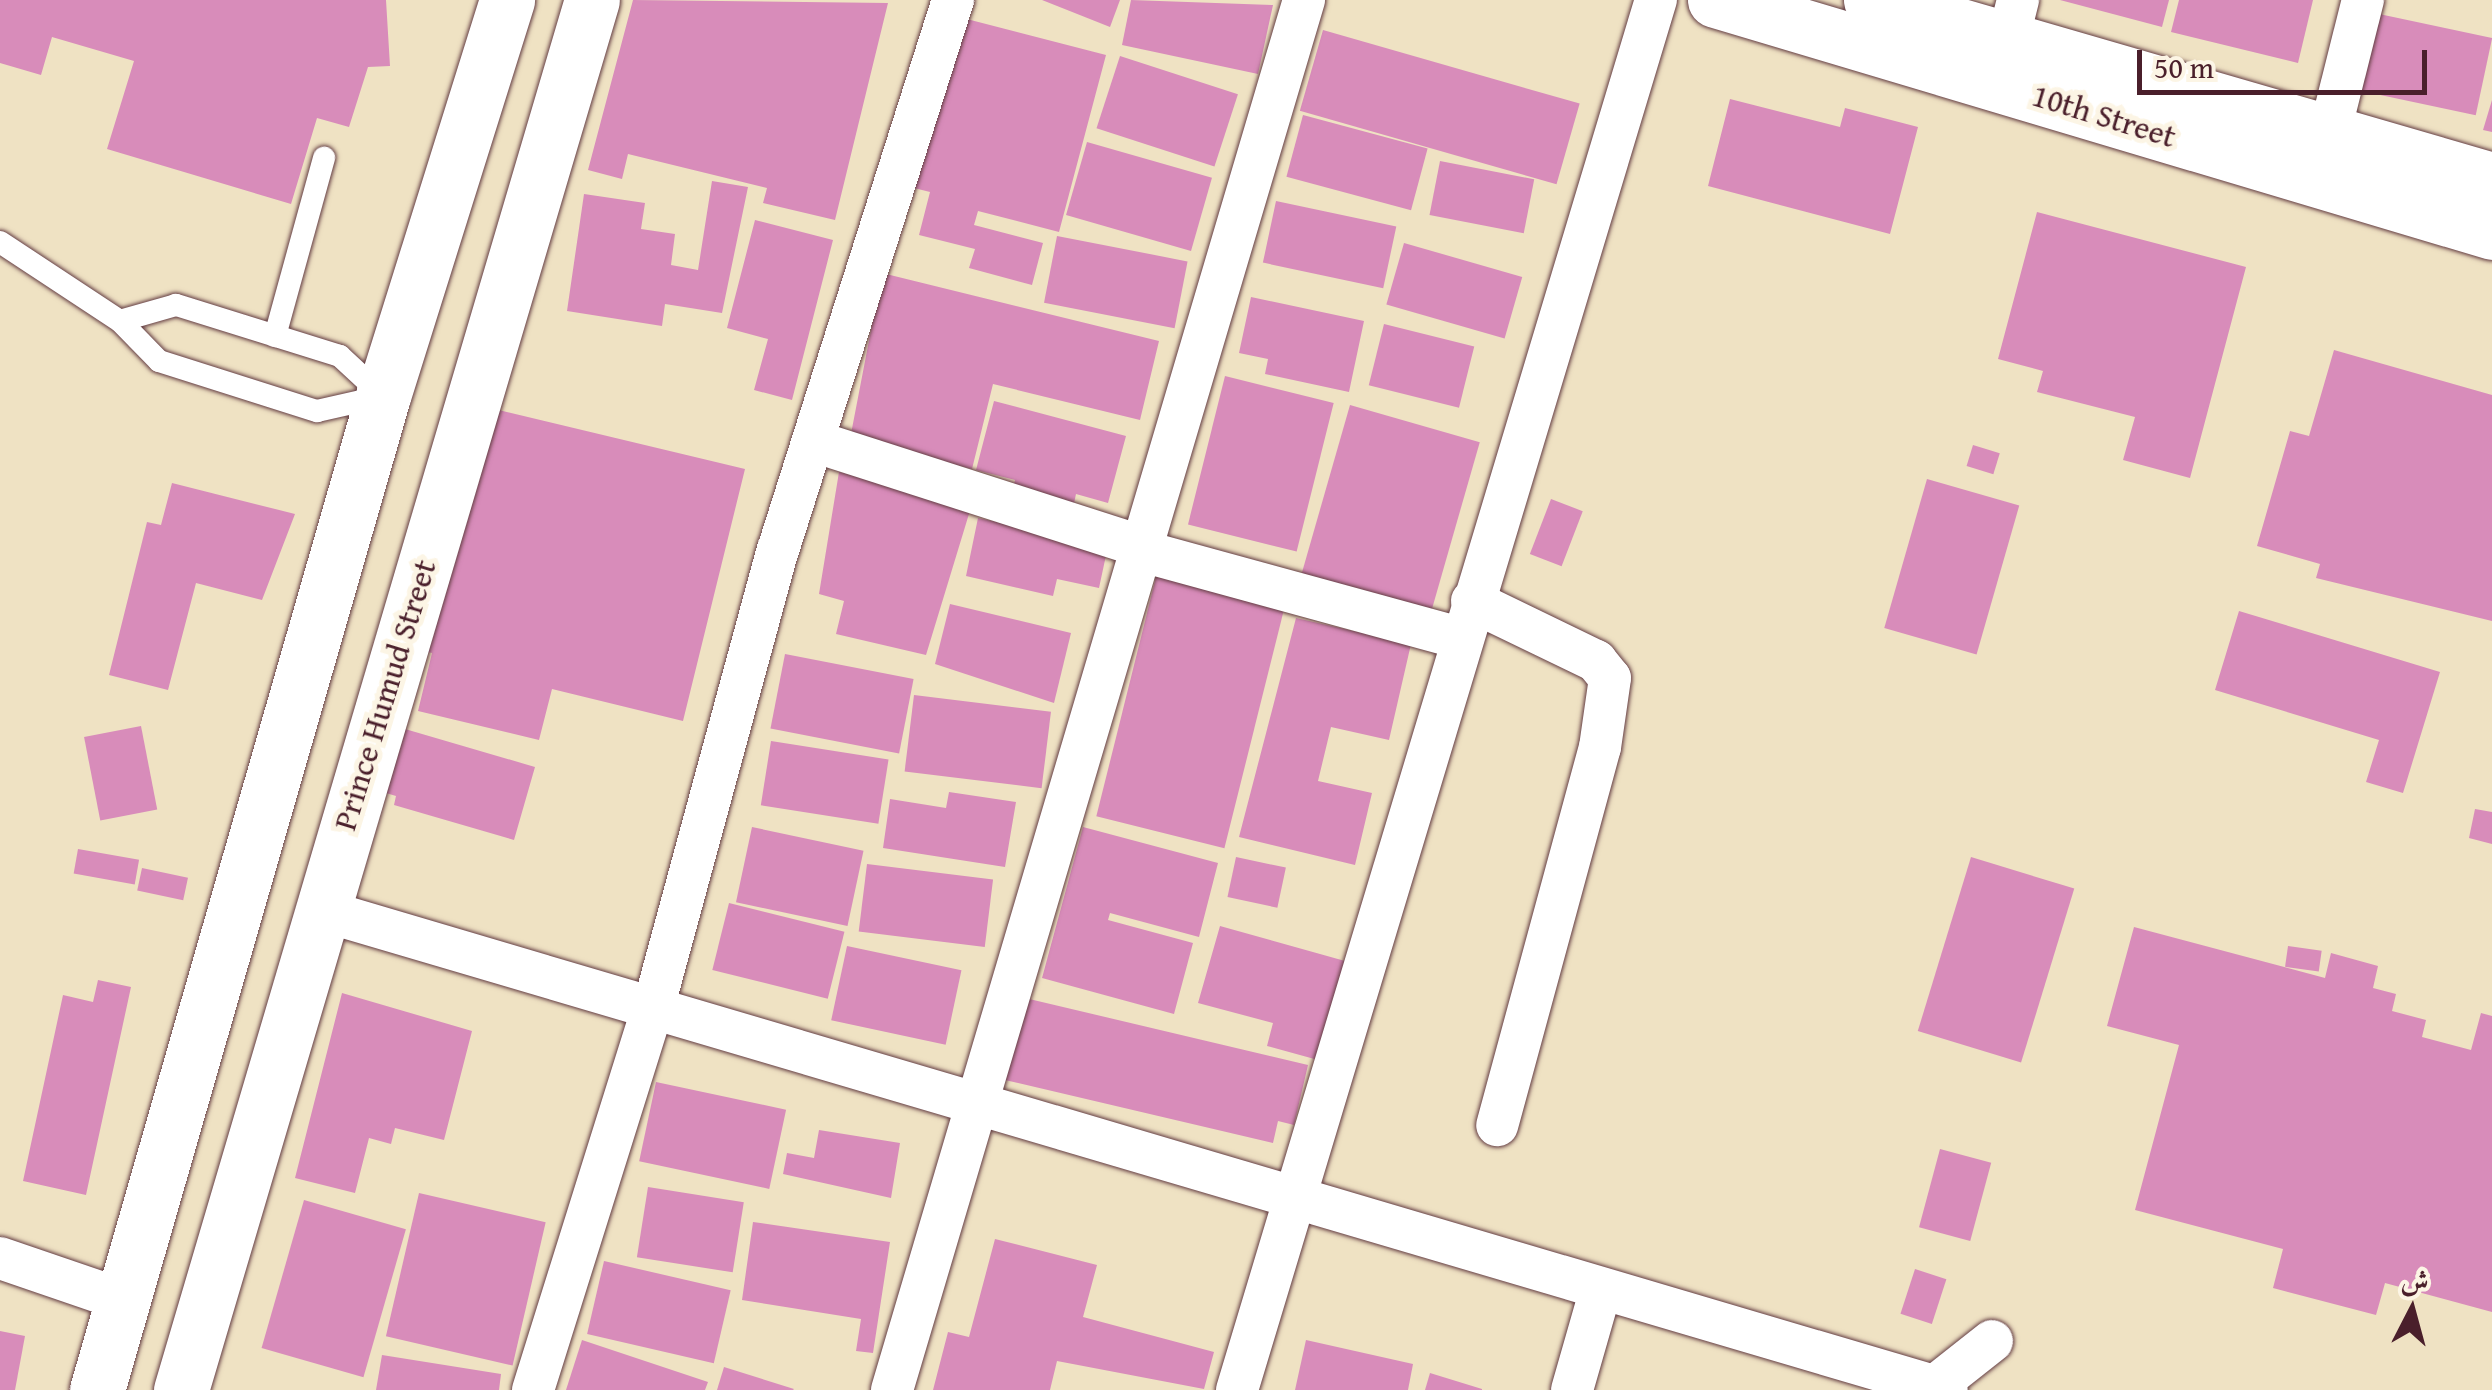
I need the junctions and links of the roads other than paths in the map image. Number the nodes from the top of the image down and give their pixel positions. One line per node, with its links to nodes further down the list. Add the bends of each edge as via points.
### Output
1 (507, 0): 17 (street)
2 (592, 0): 21 (street, Prince Humud Street)
3 (953, 0): 18 (street)
4 (1304, 0): 19 (street)
5 (1656, 0): 20 (street)
6 (1715, 0): 13 (street, 10th Street)
7 (1871, 0): 9 (street, 10th Street)
8 (2363, 0): 10 (street)
9 (2013, 20): 10 (street, 10th Street)
10 (2328, 135): 12 (street, 10th Street)
11 (324, 158): 16 (lane)
12 (2492, 180)
13 (2492, 232)
14 (0, 242): 15 (lane)
15 (120, 321): 16 (lane, via 176,305); 17 (lane, via 159,361 316,411)
16 (275, 336): 17 (lane, via 340,356)
17 (383, 396): 28 (street)
18 (813, 441): 19 (street); 22 (street)
19 (1142, 549): 20 (street); 23 (street)
20 (1467, 620): 24 (street, via 1596,661 1610,678 1600,748); 25 (street)
21 (321, 910): 22 (street); 32 (street, Prince Humud Street)
22 (654, 1005): 23 (street); 33 (street)
23 (980, 1103): 25 (street); 34 (street)
24 (1497, 1125)
25 (1290, 1196): 27 (street); 35 (street)
26 (0, 1258): 28 (street)
27 (1601, 1289): 30 (street); 36 (street)
28 (122, 1300): 31 (street)
29 (1992, 1342): 30 (street)
30 (1936, 1388)
31 (97, 1390)
32 (181, 1390)
33 (532, 1390)
34 (892, 1390)
35 (1238, 1390)
36 (1572, 1390)

